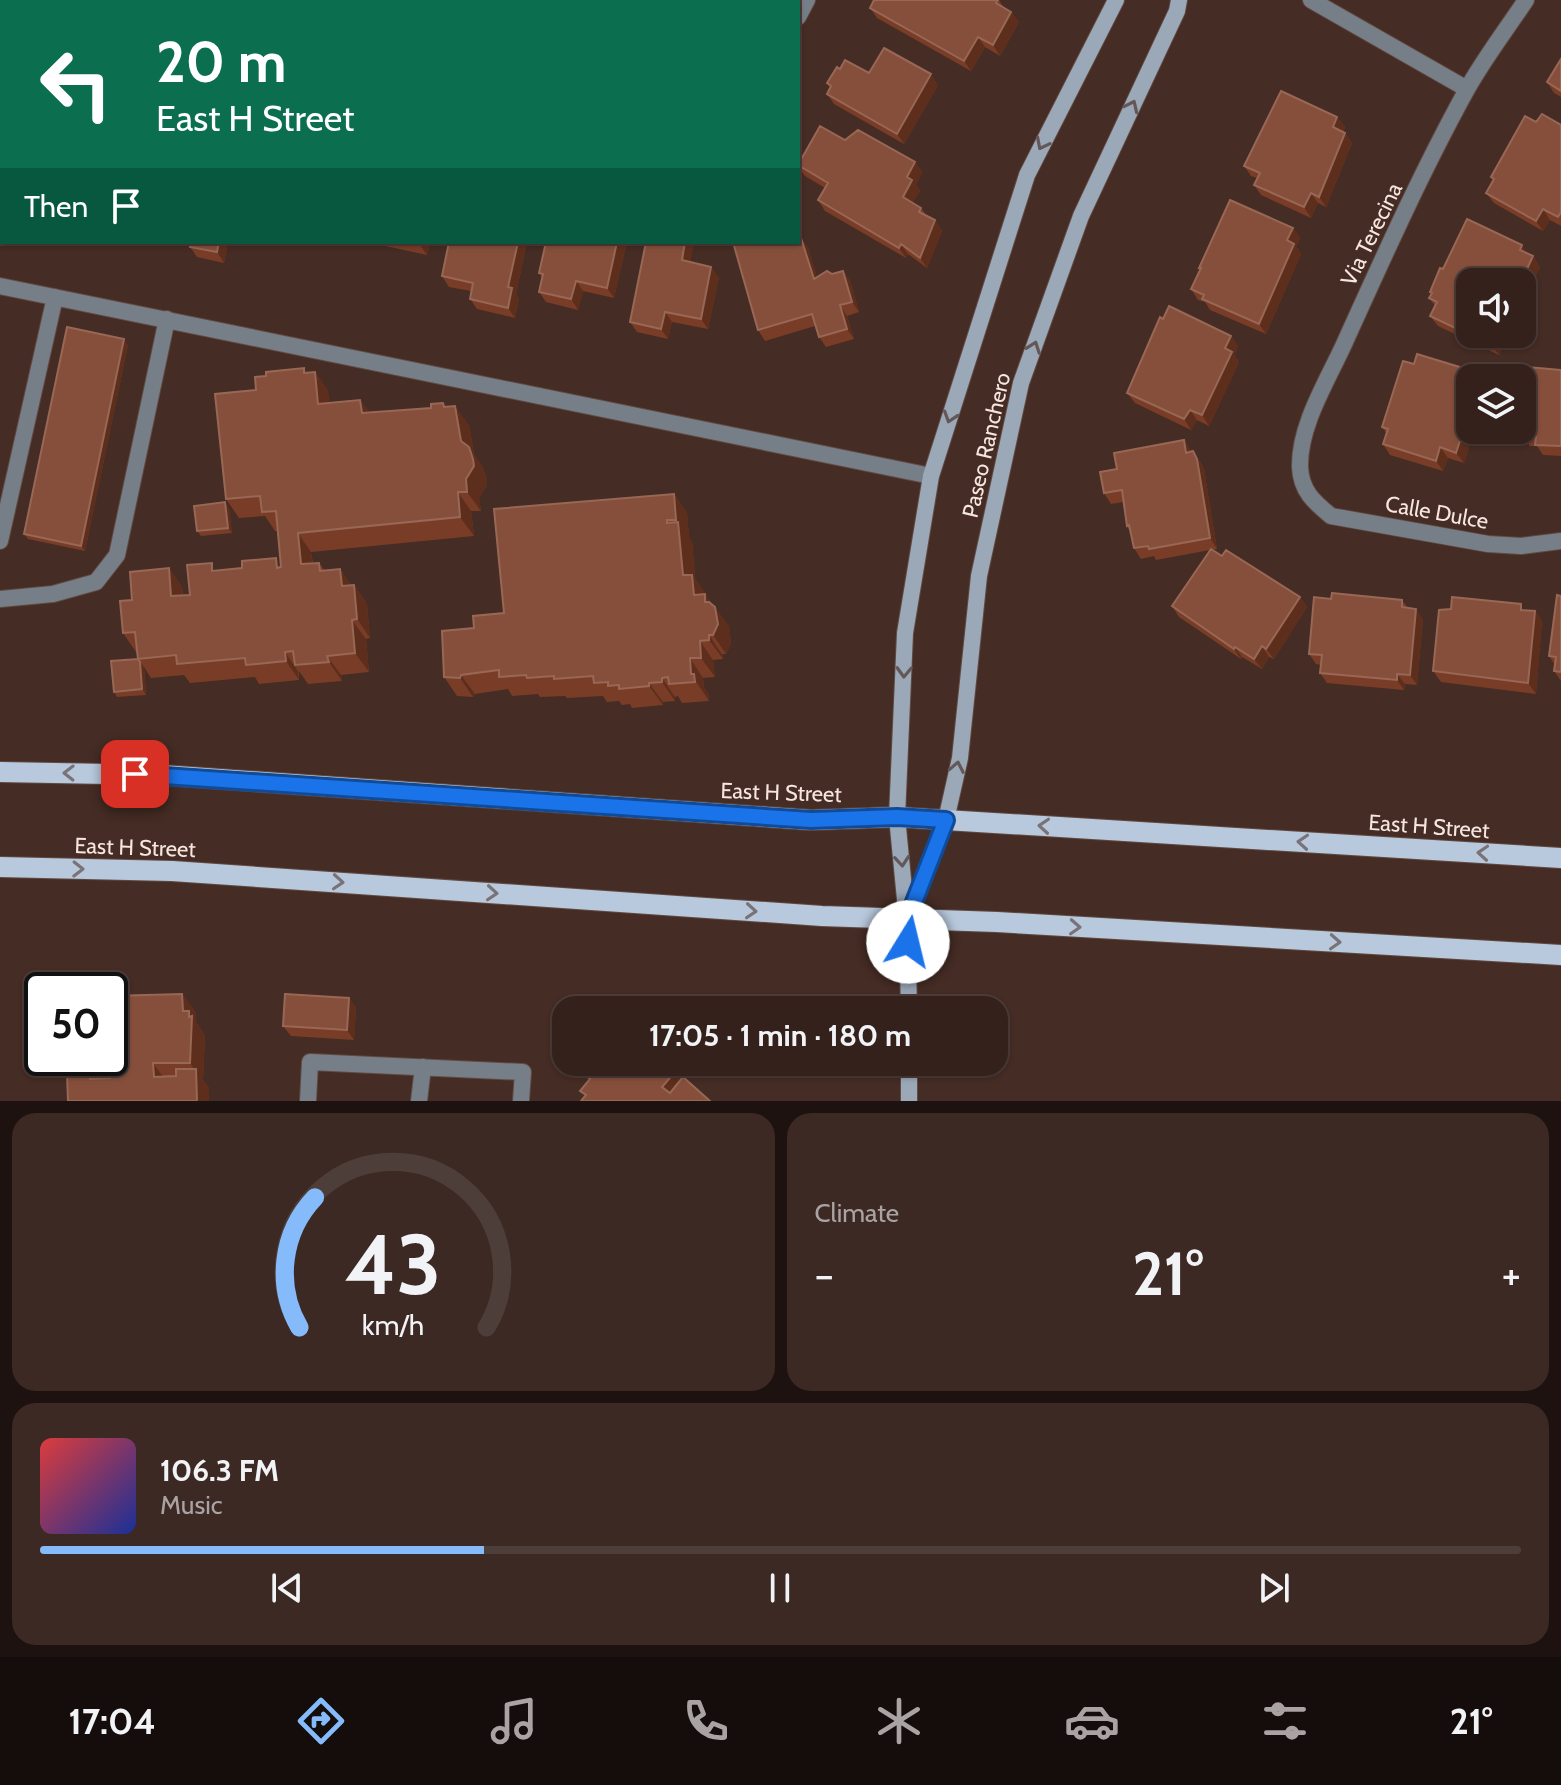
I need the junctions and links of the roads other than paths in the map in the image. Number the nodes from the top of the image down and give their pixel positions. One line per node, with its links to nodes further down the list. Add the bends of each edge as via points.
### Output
1 (1116, 0): 9 (main road, Paseo Ranchero, one-way to 9, via 1027,175)
2 (1179, 0): 16 (main road, Paseo Ranchero, one-way to 2, via 960,758 979,576 1021,383 1081,216)
3 (1311, 0): 5 (street)
4 (1526, 0): 5 (street, Via Terecina)
5 (1467, 89): 10 (street, Via Terecina, via 1383,258 1302,441 1303,489)
6 (0, 286): 7 (street)
7 (55, 297): 8 (street); 11 (street)
8 (167, 319): 9 (street); 13 (street, via 117,555 96,582 53,594)
9 (931, 476): 15 (main road, Paseo Ranchero, one-way to 15, via 905,633)
10 (1311, 500): 12 (street, Calle Dulce, via 1331,516 1488,544)
11 (0, 541)
12 (1561, 541)
13 (0, 599)
14 (0, 772): 15 (main road, East H Street, one-way to 14, via 811,820 162,775)
15 (897, 817): 16 (main road, East H Street); 19 (main road, Paseo Ranchero, one-way to 19)
16 (946, 820): 17 (main road, East H Street, one-way to 16); 19 (main road, Paseo Ranchero)
17 (1561, 858)
18 (0, 867): 19 (main road, East H Street, one-way to 19, via 172,871)
19 (907, 920): 20 (main road, East H Street, one-way to 20); 21 (main road, Paseo Ranchero)
20 (1561, 955)
21 (909, 996)
22 (423, 1067): 24 (street, via 310,1062); 25 (street); 26 (street, via 523,1072)
23 (909, 1076): 27 (main road)
24 (308, 1101)
25 (419, 1101)
26 (521, 1101)
27 (909, 1101)

